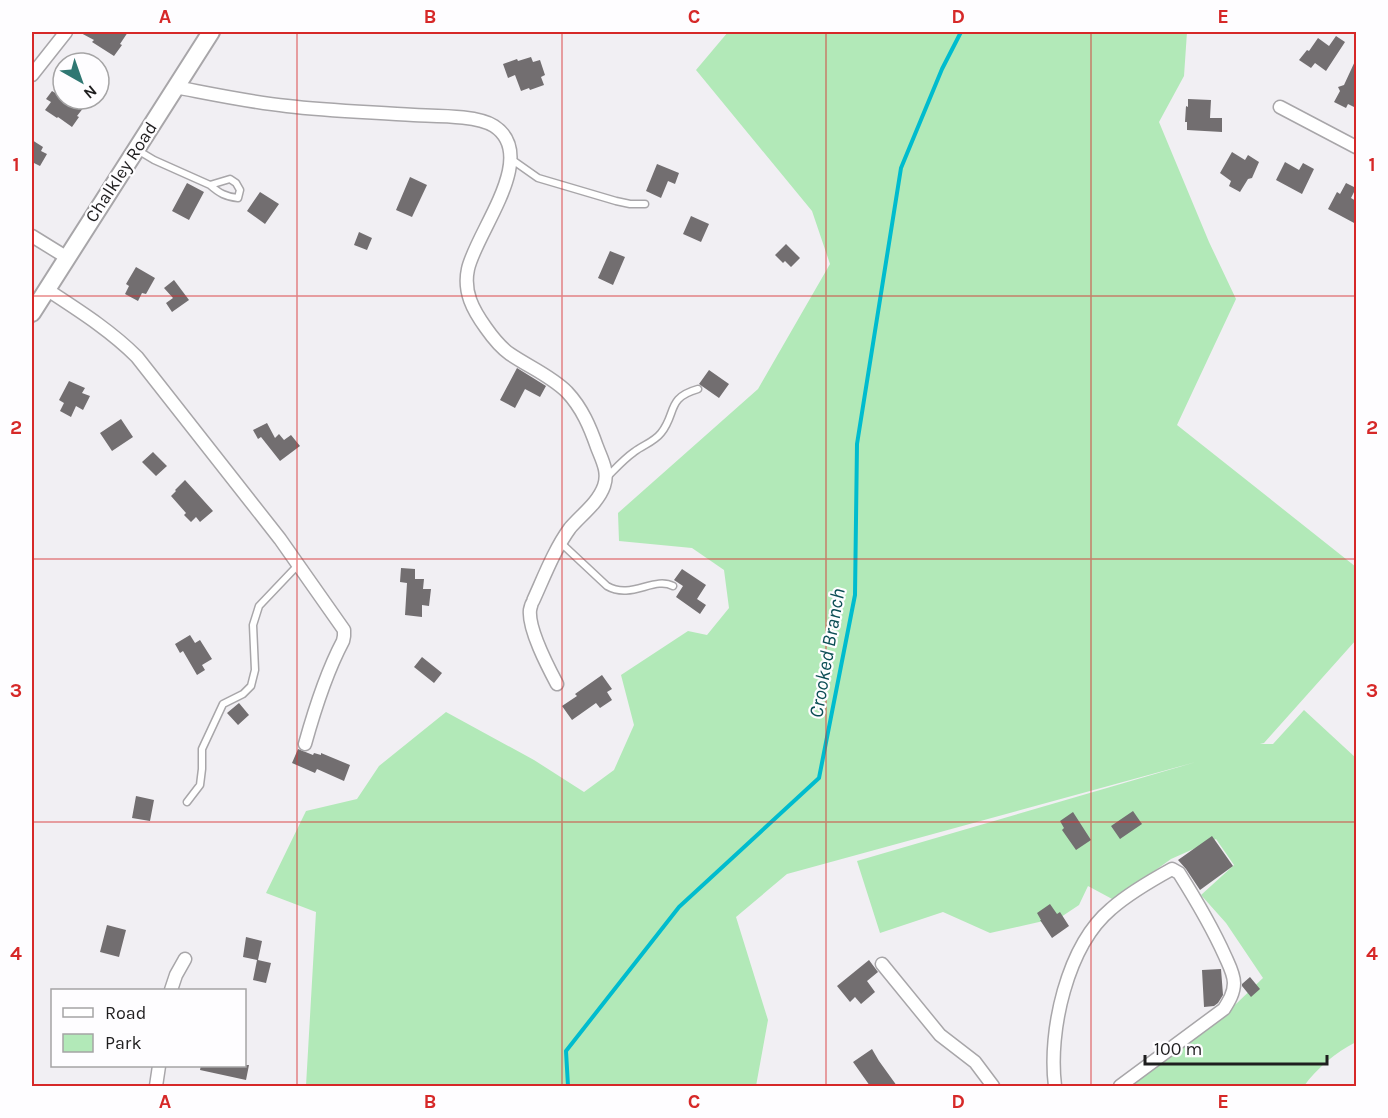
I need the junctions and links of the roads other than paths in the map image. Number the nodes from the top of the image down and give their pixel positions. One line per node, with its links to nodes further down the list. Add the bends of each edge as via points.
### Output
1 (66, 32): 3 (street)
2 (211, 32): 4 (street, Chalkley Road)
3 (32, 75)
4 (175, 87): 7 (street, Chalkley Road); 8 (street, via 287,106 485,121 502,133)
5 (1280, 107): 6 (street)
6 (1356, 147)
7 (135, 149): 9 (lane); 12 (street, Chalkley Road)
8 (512, 159): 10 (lane, via 538,178 616,201); 16 (street, via 467,272 470,300 496,342 558,384 578,404 606,469)
9 (210, 185): 9 (lane, via 230,179 240,190 238,198 228,197)
10 (645, 204)
11 (32, 236): 12 (street)
12 (66, 257): 13 (street, Chalkley Road)
13 (46, 289): 14 (street, Chalkley Road); 18 (street, via 120,339 138,357)
14 (32, 313)
15 (698, 388): 16 (lane, via 680,397 661,434 622,462)
16 (606, 479): 17 (street, via 599,496)
17 (561, 543): 19 (lane, via 614,590 623,592 665,583); 20 (street, via 530,610 534,633)
18 (298, 565): 21 (street, via 344,630); 22 (lane, via 259,606 253,625 252,686 223,704 202,749 200,785)
19 (673, 586)
20 (557, 684)
21 (305, 744)
22 (188, 802)
23 (185, 959): 25 (street)
24 (882, 964): 28 (street, via 940,1035 975,1062)
25 (171, 989)
26 (159, 1067): 27 (street)
27 (156, 1086)
28 (993, 1086)
29 (1055, 1086): 30 (street, via 1059,1010 1066,982 1084,942 1110,909 1173,869 1203,910 1218,939 1232,973 1233,993 1224,1009)
30 (1120, 1086)

